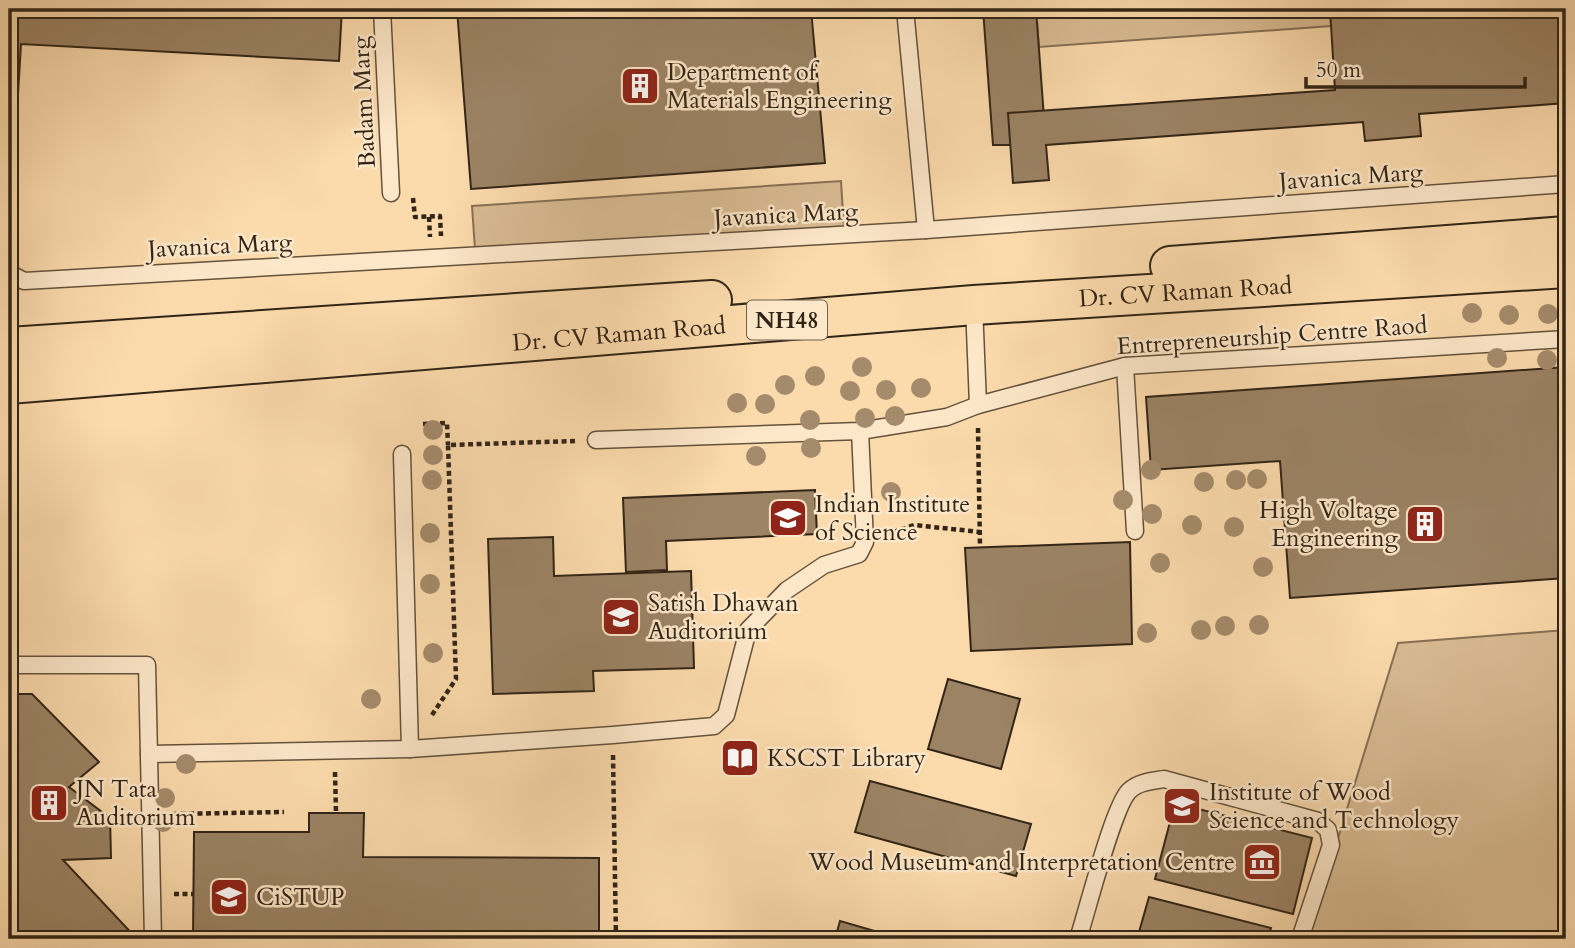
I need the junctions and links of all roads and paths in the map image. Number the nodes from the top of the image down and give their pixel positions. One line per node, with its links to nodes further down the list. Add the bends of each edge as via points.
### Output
1 (382, 9): 4 (lane, Badam Marg)
2 (905, 9): 5 (lane)
3 (1566, 184): 5 (lane, Javanica Marg)
4 (391, 193)
5 (926, 230): 8 (lane, Javanica Marg, via 24,281)
6 (1566, 236): 11 (highway, Dr. CV Raman Road / NH48)
7 (1566, 268): 9 (highway, Dr. CV Raman Road / NH48)
8 (9, 273)
9 (974, 305): 15 (highway, Dr. CV Raman Road / NH48); 16 (lane)
10 (135, 322): 11 (lane, via 162,321)
11 (180, 335): 13 (highway, Dr. CV Raman Road / NH48)
12 (1566, 339): 14 (lane, Entrepreneurship Centre Raod)
13 (9, 347)
14 (1125, 366): 16 (lane, Entrepreneurship Centre Raod); 22 (lane)
15 (9, 384)
16 (978, 405): 18 (lane, Entrepreneurship Centre Raod, via 947,417); 23 (path)
17 (423, 424): 20 (path, via 447,423)
18 (860, 430): 19 (lane, Entrepreneurship Centre Raod); 24 (lane)
19 (597, 440): 20 (path)
20 (447, 445): 28 (path, via 456,679)
21 (402, 454): 28 (lane)
22 (1135, 531)
23 (980, 532): 24 (path, via 914,525); 25 (path)
24 (865, 542): 27 (lane, via 859,554 824,565 787,590 748,630 726,715 714,726)
25 (980, 547)
26 (9, 665): 30 (lane, via 147,665)
27 (613, 735): 28 (lane); 35 (path)
28 (410, 748): 29 (lane)
29 (334, 750): 30 (lane); 32 (path)
30 (149, 754): 33 (lane)
31 (284, 812): 33 (path)
32 (336, 813)
33 (150, 814): 34 (lane)
34 (153, 939)
35 (616, 939)
36 (1078, 939): 37 (lane, via 1116,816 1128,792 1143,782 1164,779 1324,826 1331,845)
37 (1300, 939)

